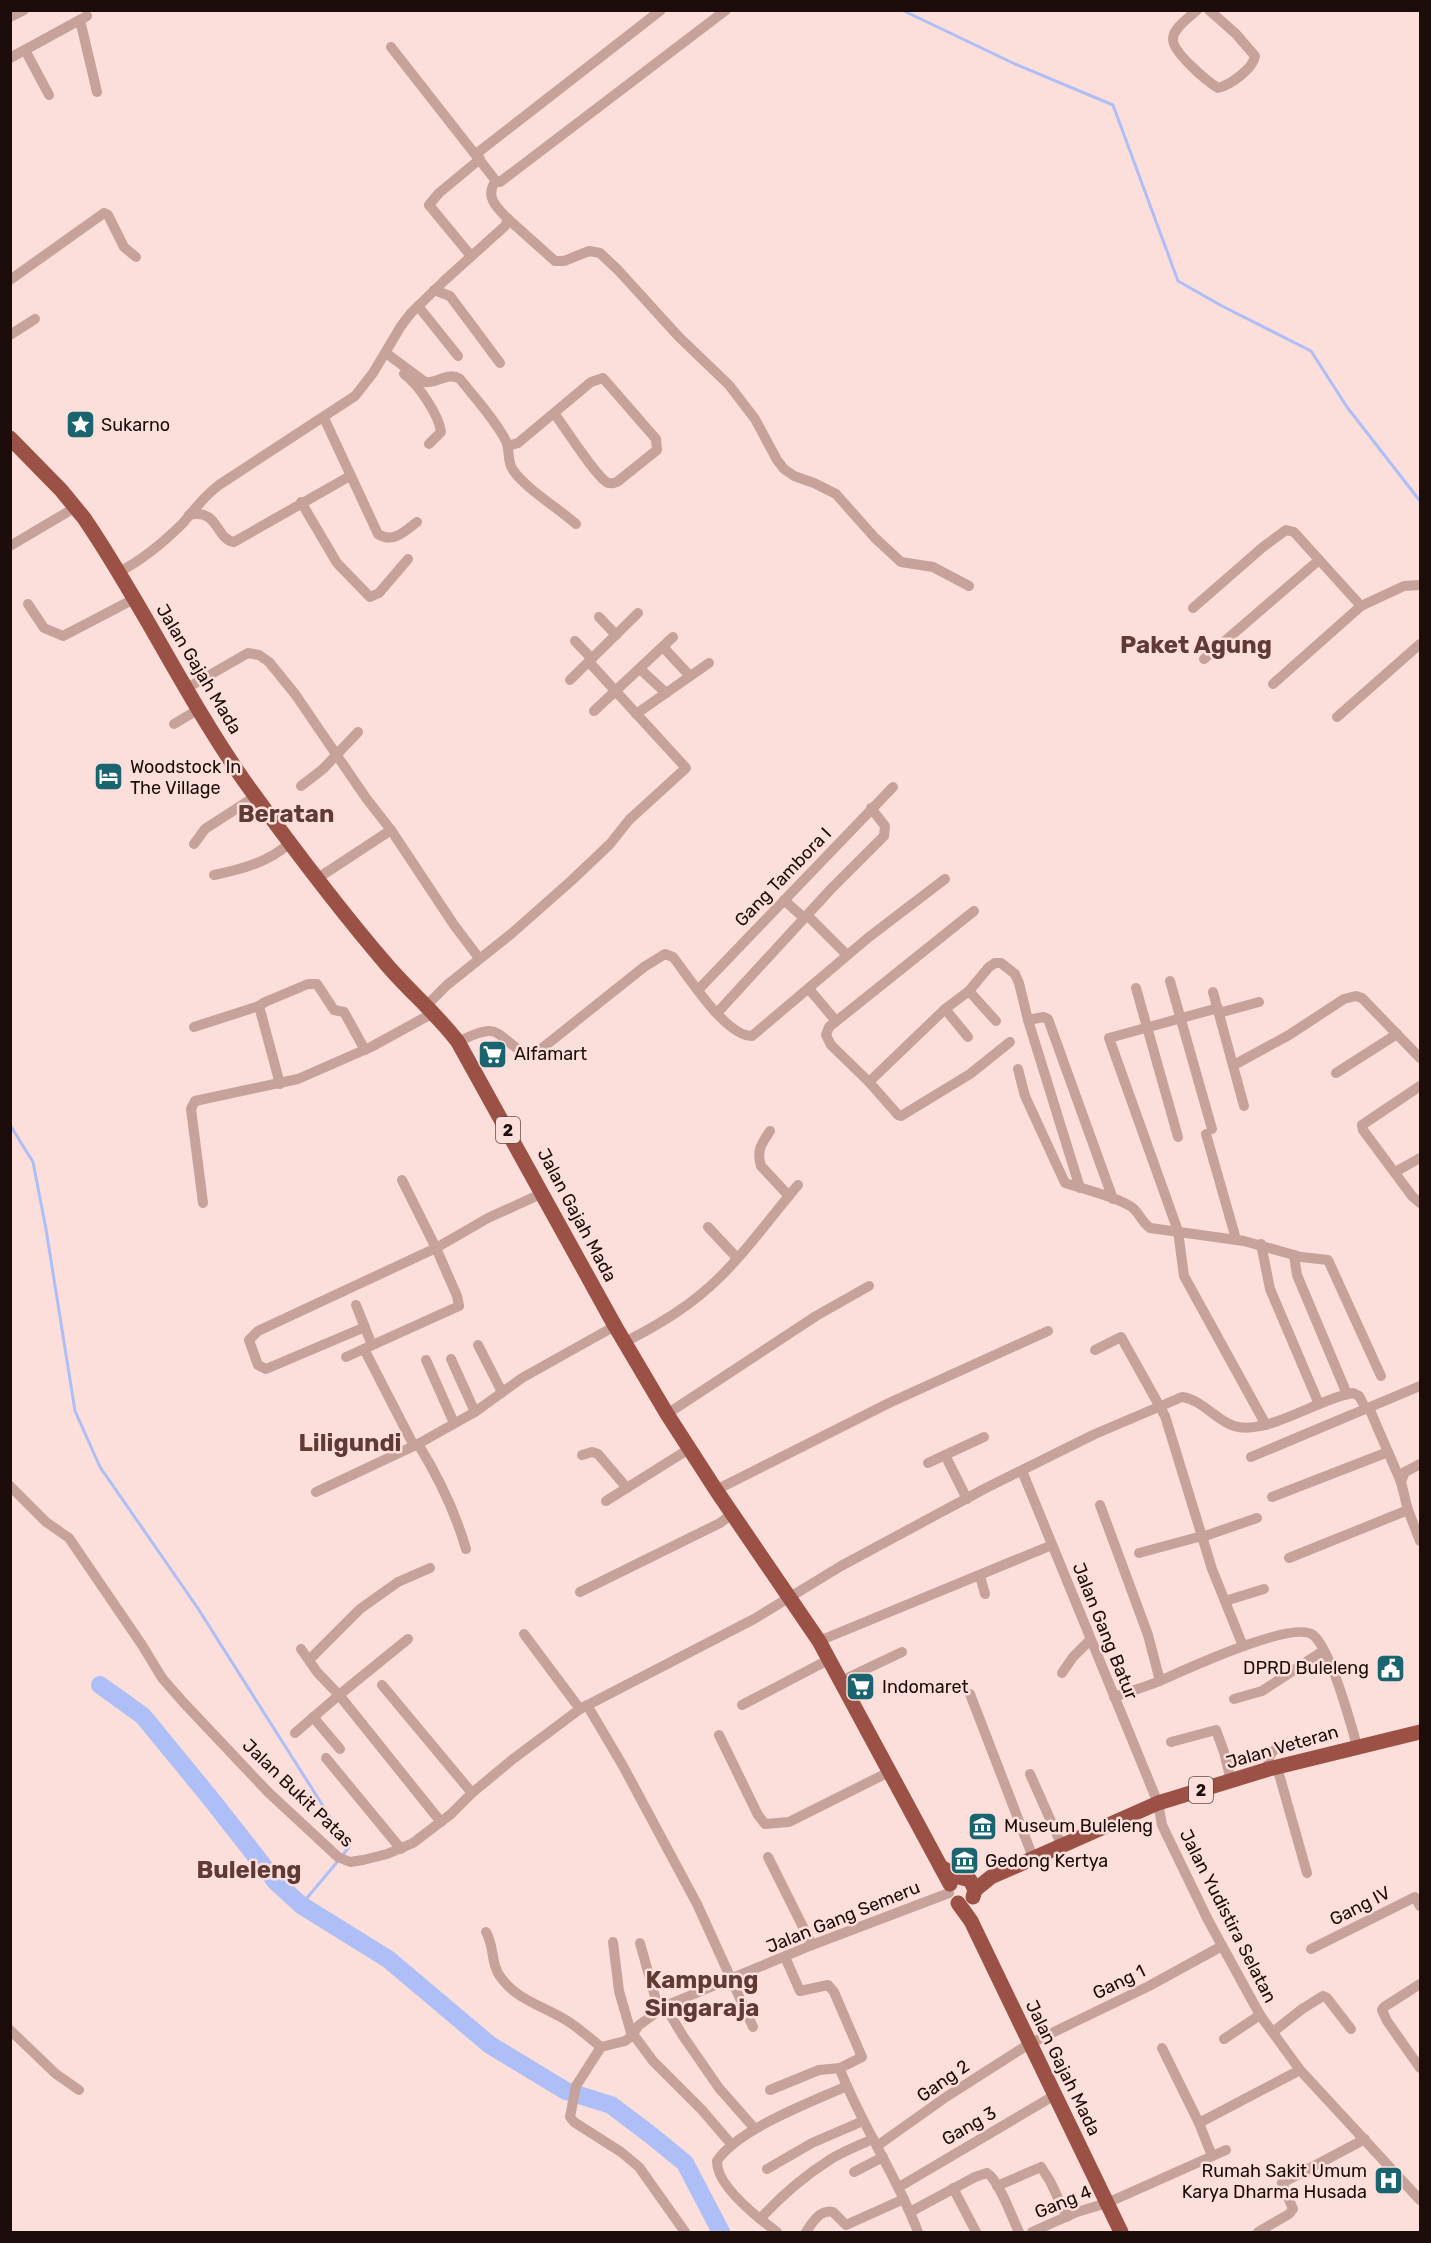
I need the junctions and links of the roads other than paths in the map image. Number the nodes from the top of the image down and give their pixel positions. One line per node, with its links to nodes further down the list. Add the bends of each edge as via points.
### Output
1 (24, 10): 6 (street)
2 (661, 10): 12 (street)
3 (726, 10): 13 (street, via 503,181)
4 (1197, 10): 5 (street, via 1177,29 1175,48 1218,88 1251,65 1255,56)
5 (1209, 10)
6 (10, 17)
7 (391, 47): 12 (street)
8 (25, 50): 9 (street); 10 (street, via 84,18); 11 (street)
9 (10, 58)
10 (96, 92)
11 (49, 94)
12 (478, 157): 13 (street); 15 (street, via 429,205)
13 (496, 181): 14 (street, via 491,196)
14 (508, 219): 15 (street, via 501,231); 41 (street, via 555,261 589,251 600,253 729,385 755,419 784,469 836,494 901,562 933,567)
15 (471, 256): 18 (street)
16 (136, 257): 17 (street, via 124,247 104,213)
17 (10, 280)
18 (434, 290): 19 (street); 24 (street, via 450,296)
19 (418, 306): 22 (street); 23 (street)
20 (35, 320): 21 (street)
21 (10, 335)
22 (384, 356): 26 (street, via 355,396); 28 (street, via 420,390 439,422 441,432); 29 (street, via 425,382 448,376 460,379 499,428)
23 (458, 356)
24 (500, 363)
25 (554, 413): 25 (street, via 609,483 617,482 657,450 656,439 603,378 591,382); 29 (street, via 518,443)
26 (324, 418): 30 (street); 33 (street, via 219,485)
27 (10, 438): 32 (highway, Jalan Gajah Mada / 2)
28 (429, 444)
29 (508, 446): 35 (street, via 509,462 519,477)
30 (350, 476): 31 (street); 34 (street, via 382,537 396,536)
31 (302, 502): 33 (street, via 234,542 209,517); 37 (street, via 337,563 370,597 379,593)
32 (76, 507): 36 (street); 39 (highway, Jalan Gajah Mada / 2)
33 (189, 515): 39 (street, via 159,544)
34 (417, 522)
35 (576, 524)
36 (10, 546)
37 (408, 559)
38 (1319, 560): 44 (street); 45 (street, via 1293,532 1284,530); 53 (street)
39 (118, 572): 42 (highway, Jalan Gajah Mada / 2)
40 (1420, 585): 44 (street, via 1404,586)
41 (969, 586)
42 (134, 599): 43 (street, via 63,636 44,628); 60 (highway, Jalan Gajah Mada / 2)
43 (28, 604)
44 (1361, 606): 59 (street)
45 (1193, 608)
46 (638, 613): 48 (street)
47 (598, 617): 48 (street)
48 (616, 635): 54 (street)
49 (673, 638): 52 (street)
50 (575, 641): 54 (street)
51 (1420, 644): 66 (street)
52 (663, 647): 56 (street); 57 (street)
53 (1204, 659)
54 (591, 660): 58 (street); 61 (street)
55 (709, 663): 57 (street)
56 (640, 669): 61 (street); 62 (street)
57 (690, 676): 62 (street)
58 (570, 680)
59 (1273, 684)
60 (187, 688): 63 (highway, Jalan Gajah Mada / 2); 69 (street, via 243,654 260,655 286,683)
61 (616, 692): 64 (street); 65 (street)
62 (666, 693): 65 (street)
63 (199, 709): 67 (street); 72 (highway, Jalan Gajah Mada / 2)
64 (594, 711)
65 (636, 714): 84 (street, via 686,768 571,881)
66 (1337, 717)
67 (174, 724)
68 (358, 732): 69 (street)
69 (337, 753): 70 (street); 74 (street)
70 (301, 786)
71 (893, 787): 73 (street, Gang Tambora I)
72 (256, 796): 75 (highway, Jalan Gajah Mada / 2); 76 (street, via 205,829)
73 (872, 808): 80 (street, Gang Tambora I); 82 (street, via 885,826 884,836)
74 (391, 831): 78 (street); 84 (street)
75 (291, 842): 77 (street, via 269,858); 78 (highway, Jalan Gajah Mada / 2)
76 (194, 844)
77 (214, 875)
78 (318, 878): 93 (highway, Jalan Gajah Mada / 2, via 368,943)
79 (945, 879): 83 (street)
80 (784, 900): 82 (street); 88 (street, Gang Tambora I)
81 (974, 911): 99 (street)
82 (806, 916): 83 (street); 96 (street)
83 (847, 955): 87 (street)
84 (479, 958): 93 (street, via 447,985)
85 (1170, 981): 97 (street)
86 (1136, 988): 102 (street)
87 (809, 989): 96 (street, via 752,1036 737,1030); 99 (street)
88 (698, 990): 96 (street); 105 (street, via 673,957 663,954 536,1053 524,1054 492,1030)
89 (969, 990): 94 (street); 98 (street, via 989,967 1001,963 1015,974); 100 (street)
90 (1213, 992): 95 (street)
91 (1259, 1002): 95 (street)
92 (260, 1006): 101 (street); 107 (street, via 308,984 317,984 334,1010 344,1012); 113 (street)
93 (429, 1009): 105 (highway, Jalan Gajah Mada / 2); 107 (street)
94 (945, 1009): 104 (street); 112 (street)
95 (1219, 1010): 97 (street); 109 (street)
96 (717, 1013)
97 (1181, 1018): 102 (street); 130 (street)
98 (1028, 1020): 122 (street); 125 (street, via 1048,1019)
99 (836, 1021): 112 (street, via 827,1031 828,1040)
100 (996, 1021)
101 (194, 1027)
102 (1147, 1027): 117 (street); 129 (street, via 1109,1038)
103 (1396, 1034): 108 (street); 109 (street, via 1362,998 1352,996); 111 (street)
104 (968, 1037)
105 (458, 1042): 123 (highway, Jalan Gajah Mada / 2)
106 (1010, 1042): 112 (street, via 970,1074 901,1116)
107 (365, 1050): 113 (street)
108 (1420, 1058)
109 (1234, 1065): 115 (street)
110 (1018, 1069): 122 (street, via 1025,1096 1065,1183)
111 (1336, 1073)
112 (869, 1082)
113 (280, 1084): 126 (street, via 200,1100 192,1105)
114 (1420, 1086): 119 (street, via 1362,1125)
115 (1244, 1106)
116 (770, 1131): 124 (street, via 759,1148 759,1160)
117 (1178, 1137)
118 (1420, 1158): 119 (street)
119 (1395, 1172): 127 (street)
120 (402, 1180): 132 (street)
121 (798, 1185): 124 (street)
122 (1080, 1188): 125 (street)
123 (543, 1193): 132 (street); 137 (highway, Jalan Gajah Mada / 2)
124 (789, 1196): 134 (street)
125 (1113, 1199): 129 (street, via 1134,1208 1150,1228)
126 (204, 1203)
127 (1420, 1203)
128 (708, 1227): 134 (street)
129 (1178, 1231): 130 (street); 157 (street, via 1184,1276)
130 (1236, 1239): 131 (street)
131 (1261, 1245): 133 (street); 151 (street, via 1270,1289)
132 (436, 1248): 138 (street, via 258,1331 249,1340 258,1365 266,1369); 142 (street, via 459,1306)
133 (1294, 1255): 147 (street, via 1326,1258 1330,1262); 150 (street, via 1297,1275)
134 (737, 1258): 140 (street, via 687,1305)
135 (870, 1286): 155 (street, via 816,1316)
136 (356, 1305): 138 (street)
137 (615, 1326): 140 (highway, Jalan Gajah Mada / 2); 149 (street)
138 (365, 1327): 142 (street)
139 (1048, 1331): 171 (street, via 833,1430)
140 (625, 1342): 155 (highway, Jalan Gajah Mada / 2)
141 (478, 1345): 149 (street)
142 (368, 1347): 144 (street); 159 (street)
143 (1095, 1350): 152 (street, via 1121,1337)
144 (346, 1357)
145 (451, 1359): 154 (street)
146 (426, 1360): 156 (street)
147 (1381, 1376)
148 (1420, 1386): 153 (street)
149 (502, 1392): 154 (street)
150 (1347, 1394): 151 (street); 153 (street, via 1359,1396)
151 (1319, 1404): 157 (street)
152 (1160, 1406): 157 (street, via 1182,1397 1235,1426); 167 (street); 180 (street)
153 (1368, 1408): 161 (street); 164 (street)
154 (475, 1412): 156 (street)
155 (667, 1414): 160 (highway, Jalan Gajah Mada / 2)
156 (454, 1423): 159 (street)
157 (1266, 1425)
158 (984, 1437): 163 (street)
159 (416, 1445): 172 (street); 183 (street, via 441,1482)
160 (689, 1449): 170 (street); 171 (highway, Jalan Gajah Mada / 2)
161 (1388, 1452): 168 (street); 173 (street)
162 (582, 1455): 170 (street, via 598,1454)
163 (945, 1455): 165 (street); 174 (street)
164 (1251, 1457)
165 (928, 1463)
166 (1420, 1464): 168 (street, via 1405,1472)
167 (1022, 1471): 174 (street); 182 (street, Jalan Gang Batur)
168 (1401, 1482): 177 (street)
169 (10, 1486): 230 (street, Jalan Bukit Patas, via 46,1522 69,1538 162,1678 268,1792 342,1859 363,1860)
170 (627, 1488): 175 (street)
171 (716, 1490): 178 (highway, Jalan Gajah Mada / 2)
172 (316, 1492)
173 (1272, 1497)
174 (967, 1499): 191 (street)
175 (606, 1501)
176 (1100, 1505): 205 (street, via 1148,1635)
177 (1408, 1510): 181 (street); 185 (street)
178 (732, 1514): 189 (street); 191 (highway, Jalan Gajah Mada / 2)
179 (1257, 1518): 180 (street)
180 (1202, 1537): 184 (street); 192 (street)
181 (1420, 1541)
182 (1052, 1545): 187 (street); 196 (street, Jalan Gang Batur)
183 (466, 1549)
184 (1139, 1553)
185 (1289, 1558)
186 (430, 1568): 202 (street, via 398,1582 360,1609)
187 (980, 1576): 190 (street); 195 (street)
188 (1264, 1589): 192 (street)
189 (580, 1592)
190 (985, 1594)
191 (789, 1597): 195 (highway, Jalan Gajah Mada / 2); 212 (street, Jalan Bukit Patas)
192 (1225, 1601): 197 (street)
193 (524, 1634): 212 (street)
194 (408, 1639): 208 (street)
195 (819, 1641): 201 (highway, Jalan Gajah Mada / 2)
196 (1090, 1641): 203 (street); 209 (street, Jalan Gang Batur)
197 (1243, 1646): 199 (street, via 1300,1631 1316,1638); 205 (street)
198 (301, 1649): 202 (street)
199 (1323, 1651): 210 (street, via 1262,1691); 219 (street)
200 (902, 1652): 204 (street)
201 (830, 1659): 204 (highway, Jalan Gajah Mada / 2); 211 (street)
202 (309, 1660): 208 (street)
203 (1062, 1673)
204 (841, 1681): 223 (highway, Jalan Gajah Mada / 2)
205 (1160, 1681): 209 (street)
206 (382, 1684): 226 (street)
207 (970, 1694): 232 (street)
208 (339, 1695): 213 (street); 228 (street)
209 (1114, 1697): 227 (street, Jalan Gang Batur)
210 (1234, 1699)
211 (742, 1705)
212 (583, 1707): 226 (street, Jalan Bukit Patas); 243 (street, via 697,1904)
213 (313, 1717): 215 (street); 220 (street)
214 (1420, 1732): 219 (highway, Jalan Veteran / 2)
215 (295, 1733)
216 (720, 1734): 223 (street, via 765,1824 789,1822)
217 (1171, 1742): 225 (street, via 1216,1730)
218 (1285, 1745): 222 (street, via 1270,1753 1268,1760)
219 (1357, 1746): 222 (highway, Jalan Veteran / 2)
220 (340, 1749)
221 (326, 1758): 230 (street)
222 (1273, 1768): 225 (highway, Jalan Veteran / 2); 233 (street)
223 (889, 1772): 234 (highway, Jalan Gajah Mada / 2, via 941,1867)
224 (1030, 1774): 229 (street)
225 (1231, 1781): 227 (highway, Jalan Veteran / 2)
226 (472, 1793): 228 (street, Jalan Bukit Patas)
227 (1158, 1803): 229 (highway, Jalan Veteran / 2); 240 (street, Jalan Yudistira Selatan, via 1167,1835)
228 (441, 1822): 230 (street, Jalan Bukit Patas)
229 (1062, 1846): 232 (highway, Jalan Veteran / 2)
230 (401, 1849)
231 (768, 1857): 239 (street)
232 (1034, 1860): 234 (highway, Jalan Veteran / 2)
233 (1307, 1873)
234 (961, 1890): 239 (street, Jalan Gang Semeru); 253 (highway, Jalan Gajah Mada / 2, via 971,1921)
235 (1419, 1899): 241 (street, Gang IV)
236 (486, 1932): 254 (street, via 502,1980 519,1995 572,2023)
237 (613, 1942): 251 (street, via 619,1991)
238 (640, 1943): 245 (street)
239 (812, 1945): 242 (street, Jalan Gang Semeru)
240 (1222, 1946): 246 (street, Jalan Yudistira Selatan); 253 (street, Gang 1)
241 (1311, 1949)
242 (785, 1957): 243 (street, Jalan Gang Semeru); 256 (street, via 800,1991 828,1985 834,1992 862,2057)
243 (732, 1980): 245 (street, Jalan Gang Semeru); 247 (street)
244 (1420, 1984): 257 (street, via 1382,2010)
245 (662, 2008): 251 (street, Jalan Gang Semeru, via 638,2026); 265 (street, via 723,2094)
246 (1260, 2015): 250 (street, Jalan Yudistira Selatan); 252 (street)
247 (753, 2027)
248 (1351, 2029): 250 (street, via 1323,1996)
249 (10, 2030): 260 (street, via 56,2074)
250 (1273, 2032): 258 (street, Jalan Yudistira Selatan)
251 (633, 2035): 254 (street, Jalan Gang Semeru); 268 (street)
252 (1224, 2039)
253 (1029, 2044): 262 (highway, Jalan Gajah Mada / 2); 267 (street, Gang 2)
254 (601, 2047): 283 (street, via 576,2086 570,2114 574,2122 639,2167)
255 (1162, 2048): 264 (street)
256 (840, 2068): 259 (street); 261 (street, via 819,2070)
257 (1420, 2068)
258 (1300, 2070): 264 (street); 266 (street, Jalan Yudistira Selatan)
259 (847, 2086): 263 (street); 265 (street)
260 (79, 2090)
261 (770, 2090)
262 (1055, 2095): 275 (street, Gang 3); 279 (highway, Jalan Gajah Mada / 2)
263 (863, 2121): 267 (street); 272 (street, via 812,2143)
264 (1199, 2124): 270 (street)
265 (755, 2129): 268 (street)
266 (1365, 2139): 278 (street, Jalan Yudistira Selatan); 291 (street, via 1282,2183 1293,2209)
267 (875, 2142): 271 (street); 282 (street, Gang 2, via 834,2157 786,2192)
268 (732, 2145): 282 (street, via 717,2161 717,2169 735,2195)
269 (1226, 2150): 270 (street)
270 (1212, 2156): 279 (street)
271 (883, 2157): 273 (street); 275 (street)
272 (767, 2169)
273 (854, 2172)
274 (997, 2186): 276 (street, via 987,2173); 281 (street, via 1041,2167); 288 (street)
275 (899, 2187): 277 (street)
276 (953, 2188): 280 (street); 287 (street)
277 (904, 2199): 280 (street); 285 (street, via 846,2225 833,2212 826,2211)
278 (1420, 2200)
279 (1107, 2203): 281 (street, Gang 4); 290 (highway, Jalan Gajah Mada / 2)
280 (910, 2212): 286 (street)
281 (1067, 2217): 289 (street, Gang 4)
282 (760, 2218): 284 (street)
283 (686, 2232)
284 (777, 2232)
285 (806, 2232)
286 (918, 2232)
287 (976, 2232)
288 (1019, 2232)
289 (1032, 2232)
290 (1121, 2232)
291 (1258, 2232)

